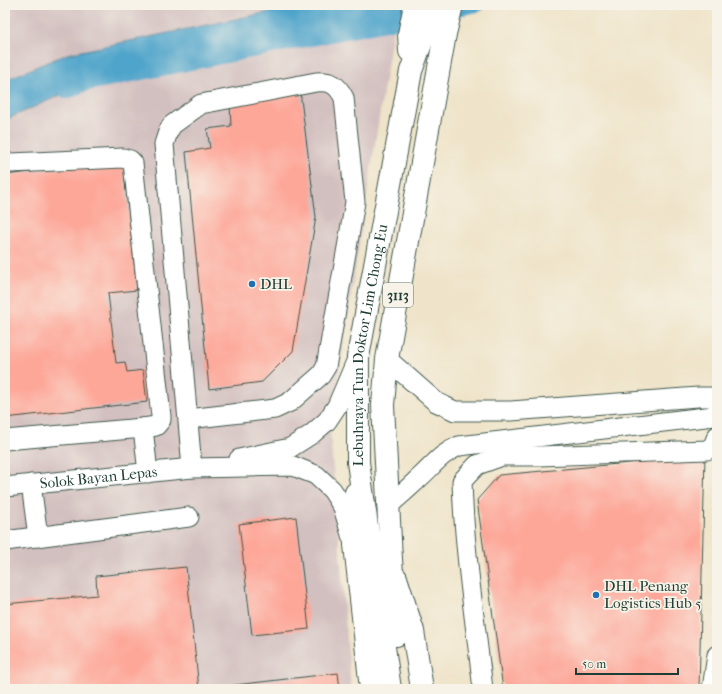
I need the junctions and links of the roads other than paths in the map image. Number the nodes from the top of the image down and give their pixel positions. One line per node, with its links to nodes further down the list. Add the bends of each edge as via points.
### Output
1 (415, 5): 4 (main road)
2 (431, 5): 4 (main road, Lebuhraya Tun Doktor Lim Chong Eu / 3113)
3 (452, 5): 4 (main road, Lebuhraya Tun Doktor Lim Chong Eu / 3113)
4 (426, 34): 6 (main road, Lebuhraya Tun Doktor Lim Chong Eu / 3113, via 411,71); 7 (main road, Lebuhraya Tun Doktor Lim Chong Eu / 3113)
5 (5, 164): 10 (street, via 123,158 133,164 161,416 156,426)
6 (358, 357): 13 (main road, Lebuhraya Tun Doktor Lim Chong Eu / 3113); 14 (street, Solok Bayan Lepas, via 338,406 327,421 312,434 290,448)
7 (387, 359): 8 (street, via 436,402 455,412 511,411 710,397); 18 (main road, Lebuhraya Tun Doktor Lim Chong Eu / 3113, via 383,405)
8 (716, 415): 18 (street, via 459,446 449,450)
9 (188, 419): 9 (street, via 164,144 168,132 172,125 201,104 316,82 333,84 344,98 355,202 326,367 290,402 275,409); 14 (street)
10 (143, 428): 12 (street); 15 (street)
11 (717, 436): 30 (street, via 713,446 707,450 502,456 477,465 470,471 462,480 463,506)
12 (5, 440)
13 (358, 462): 22 (main road); 24 (main road, Lebuhraya Tun Doktor Lim Chong Eu / 3113)
14 (192, 468): 15 (street, Solok Bayan Lepas); 22 (street, Solok Bayan Lepas, via 293,466 316,475 332,490 343,507)
15 (148, 473): 16 (street, Solok Bayan Lepas)
16 (31, 484): 17 (street, Solok Bayan Lepas); 20 (street)
17 (5, 487)
18 (388, 506): 23 (main road, Lebuhraya Tun Doktor Lim Chong Eu / 3113)
19 (189, 517): 20 (street)
20 (38, 537): 21 (street)
21 (5, 541)
22 (355, 545): 26 (main road)
23 (391, 559): 24 (main road, Lebuhraya Tun Doktor Lim Chong Eu / 3113); 29 (main road, via 413,631)
24 (391, 652): 27 (main road, Lebuhraya Tun Doktor Lim Chong Eu / 3113); 28 (main road, Lebuhraya Tun Doktor Lim Chong Eu / 3113)
25 (717, 655): 31 (street)
26 (372, 689)
27 (390, 689)
28 (402, 689)
29 (422, 689)
30 (483, 689)
31 (712, 689)

